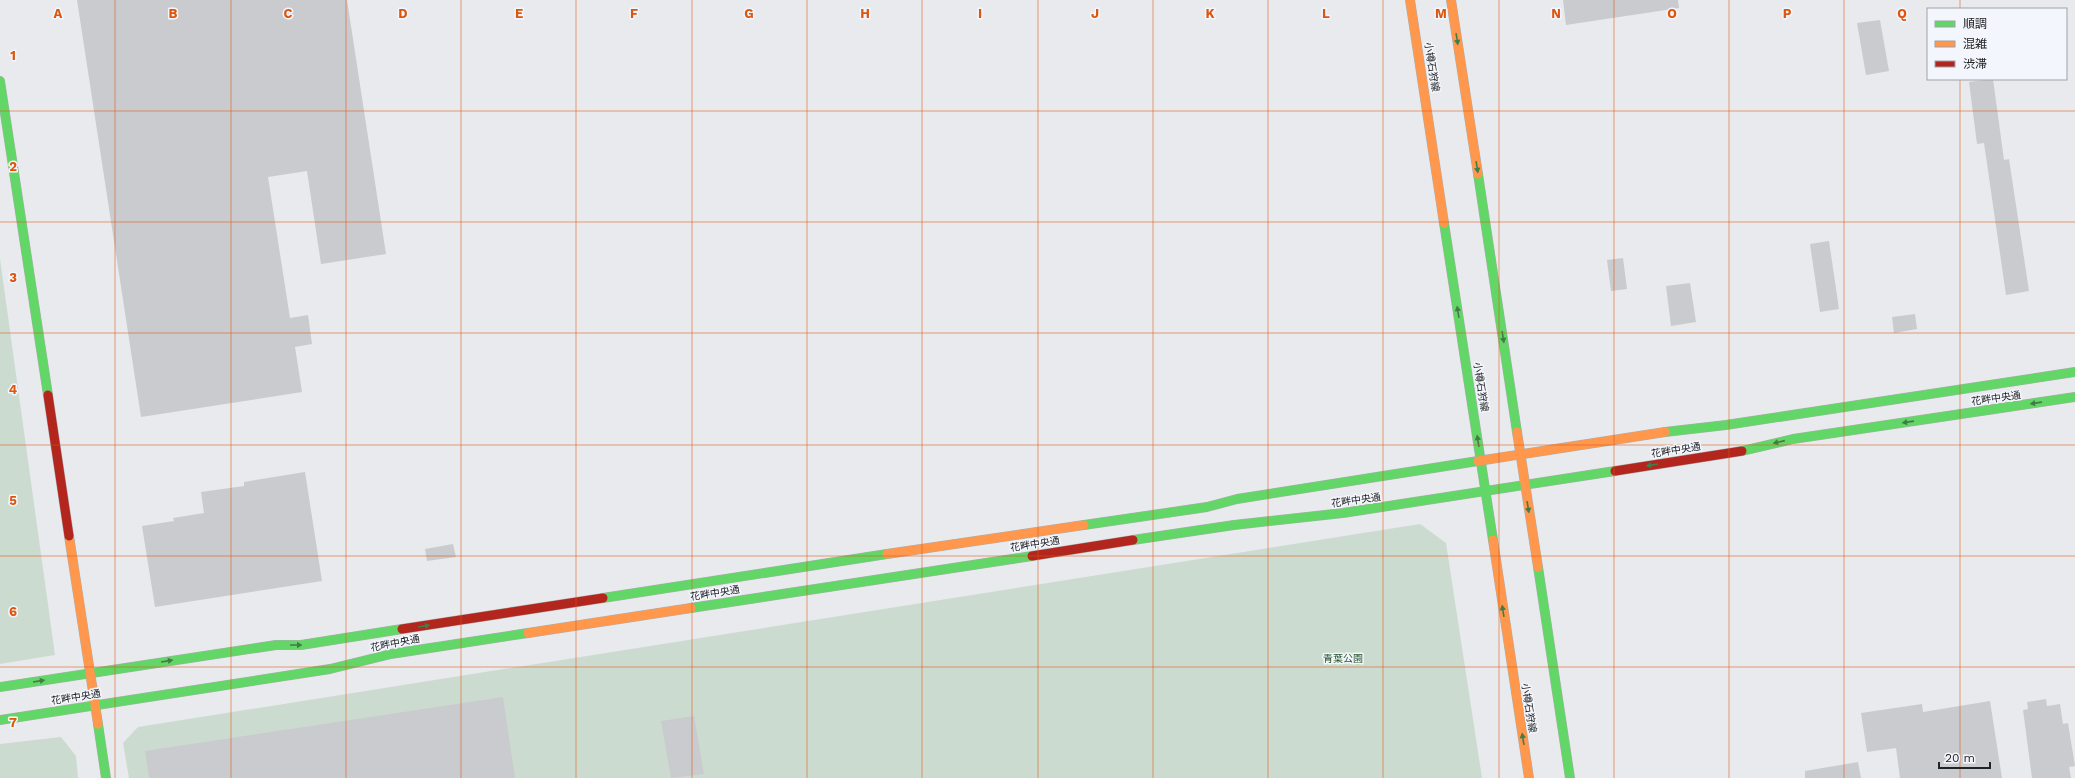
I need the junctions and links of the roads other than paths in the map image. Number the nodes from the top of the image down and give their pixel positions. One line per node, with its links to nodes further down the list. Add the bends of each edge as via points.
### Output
1 (1410, 0): 7 (street, 小樽石狩線, one-way to 1)
2 (1451, 0): 6 (street, one-way to 6)
3 (0, 81): 10 (street)
4 (2075, 372): 6 (street, 花畔中央通)
5 (2075, 397): 8 (street, 花畔中央通, one-way to 8, via 1793,439 1742,451)
6 (1520, 454): 7 (street, 花畔中央通); 8 (street)
7 (1481, 461): 9 (street, 小樽石狩線); 10 (street, 花畔中央通, one-way to 7, via 276,645 301,645 1207,507 1237,499)
8 (1524, 486): 9 (street, 花畔中央通); 16 (street, one-way to 16)
9 (1485, 492): 12 (street, 花畔中央通, via 1343,513 1234,525 391,654 330,669); 15 (street, 小樽石狩線, one-way to 9)
10 (90, 673): 11 (street, 花畔中央通, one-way to 10); 12 (street)
11 (0, 687)
12 (95, 706): 13 (street, 花畔中央通); 14 (street)
13 (0, 720)
14 (106, 778)
15 (1529, 778)
16 (1570, 778)

